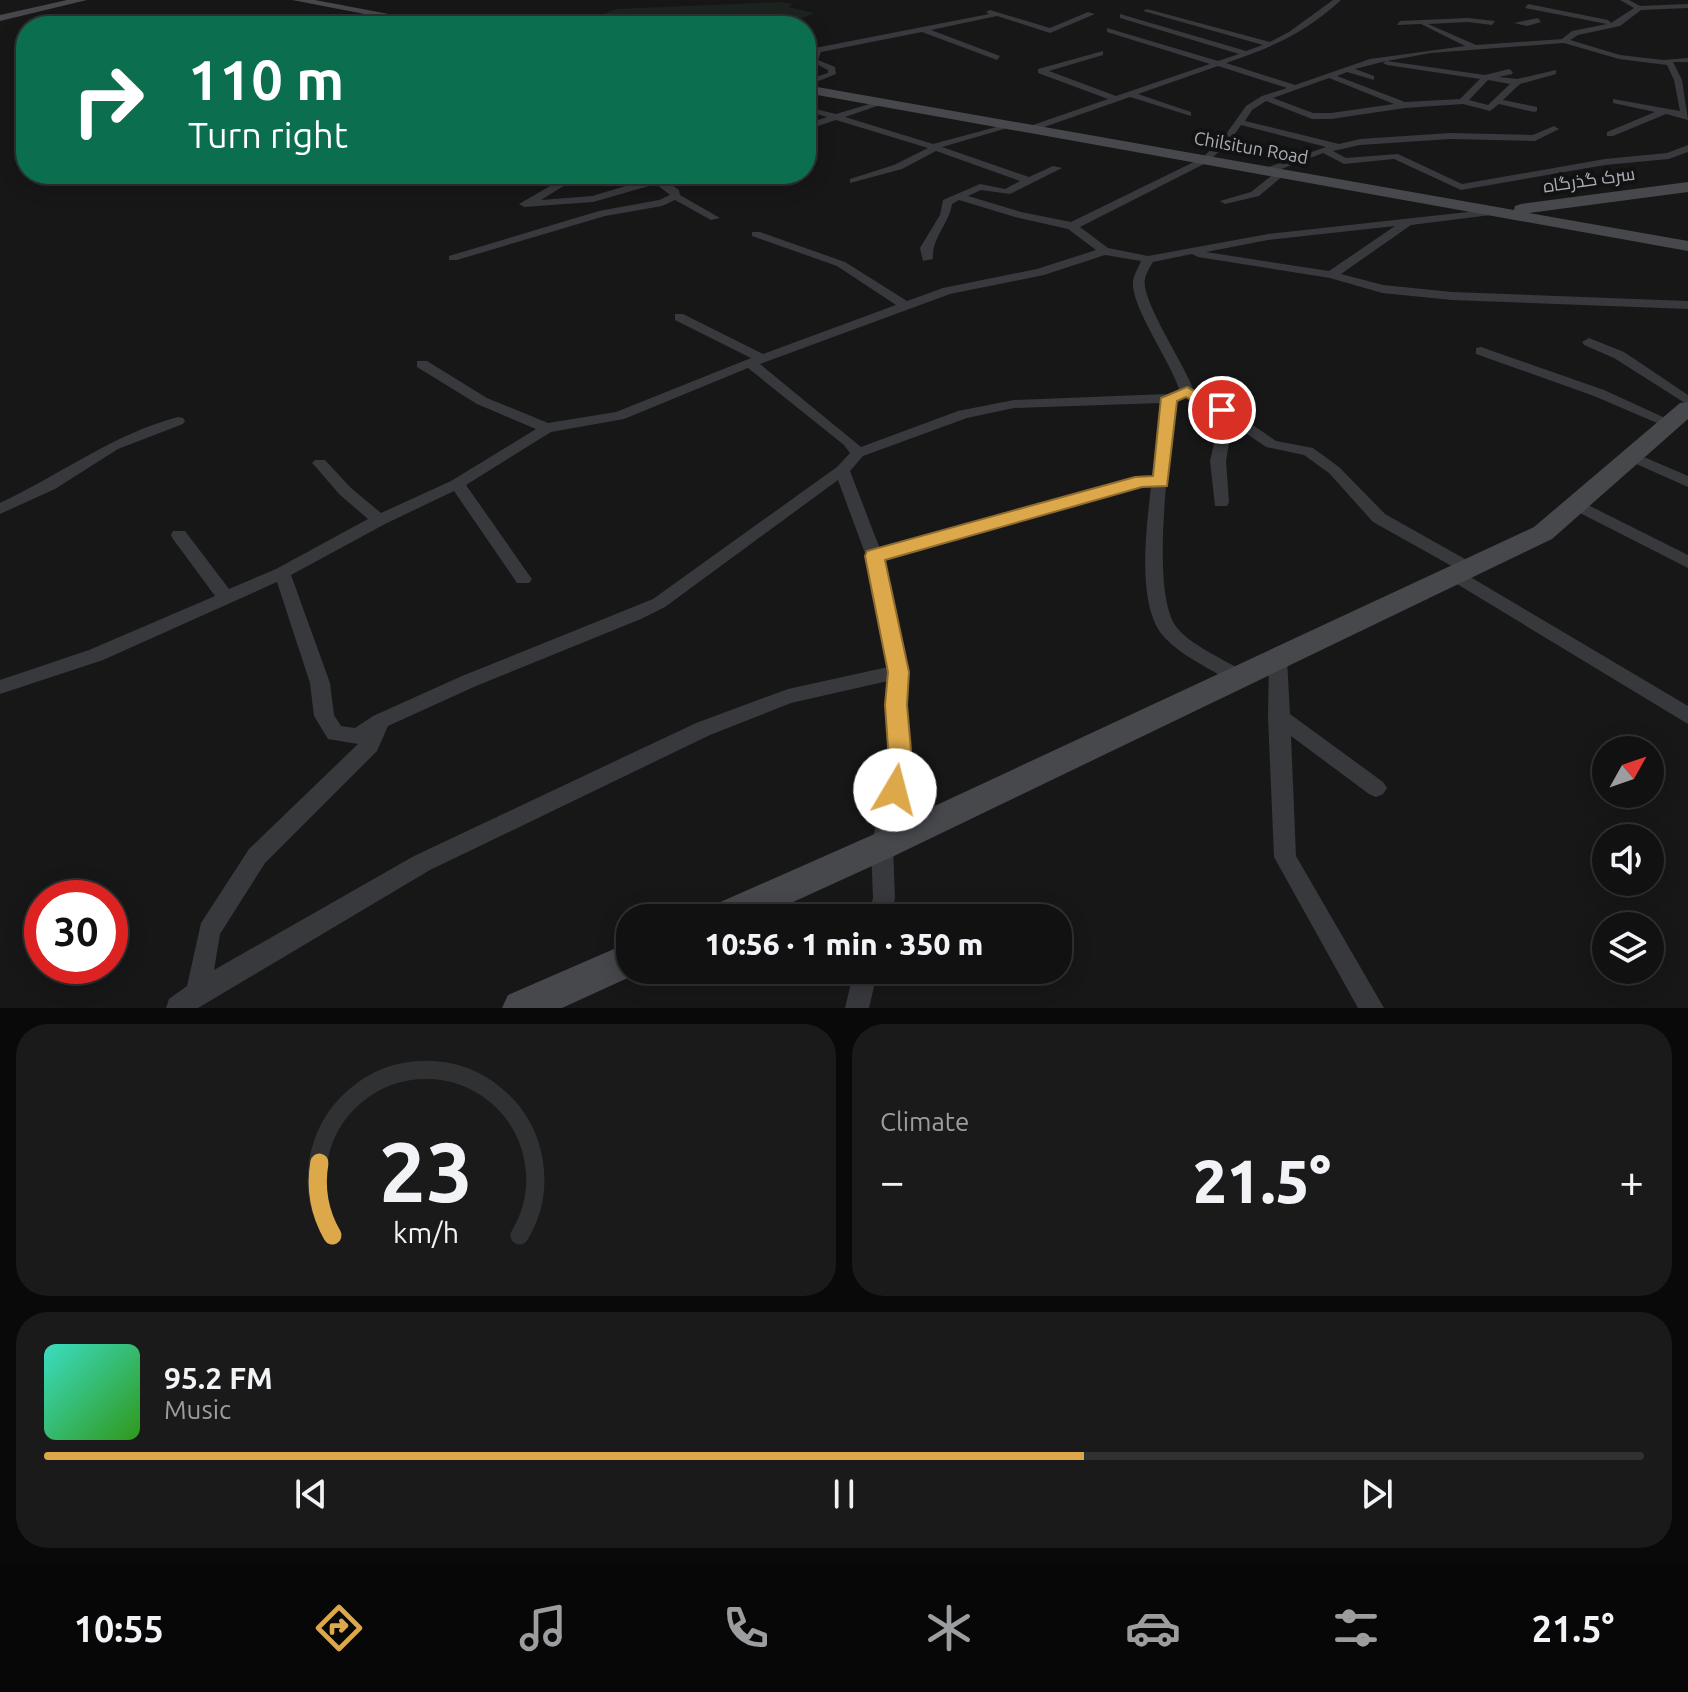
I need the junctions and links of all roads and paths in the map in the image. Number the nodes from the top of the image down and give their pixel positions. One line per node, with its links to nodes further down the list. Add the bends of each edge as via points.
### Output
1 (82, 0): 13 (main road)
2 (297, 0): 10 (main road)
3 (1337, 0): 26 (street)
4 (1624, 0): 7 (street)
5 (1528, 6): 21 (street)
6 (1688, 6): 7 (street)
7 (1639, 8): 21 (street)
8 (1147, 11): 26 (street)
9 (1091, 14): 22 (street, via 1050,31 992,14)
10 (389, 16)
11 (1123, 16): 30 (street)
12 (1526, 17): 14 (street)
13 (0, 18)
14 (1538, 20): 17 (street); 18 (street)
15 (1400, 23): 16 (street)
16 (1420, 23): 19 (street, via 1492,24); 27 (street)
17 (1518, 23)
18 (1554, 23)
19 (1472, 27)
20 (1569, 27): 24 (street)
21 (1614, 28): 24 (street)
22 (924, 30): 31 (street, via 818,50); 32 (street)
23 (1110, 30): 37 (street)
24 (1585, 31): 25 (street)
25 (1564, 41): 27 (street); 33 (street)
26 (1271, 45): 30 (street)
27 (1474, 47): 35 (street)
28 (1618, 48): 33 (street)
29 (1100, 53): 51 (street, via 1041,71)
30 (1245, 53): 37 (street)
31 (816, 56)
32 (997, 58)
33 (1623, 58): 38 (street)
34 (1688, 60): 38 (street)
35 (1370, 61): 39 (street); 40 (street)
36 (816, 62): 45 (street, via 832,69 832,74)
37 (1218, 63): 47 (street); 49 (street)
38 (1669, 63): 52 (street)
39 (1347, 69): 43 (street); 44 (street)
40 (1487, 72): 41 (street); 46 (street); 56 (street)
41 (1509, 72)
42 (1553, 72): 46 (street)
43 (1330, 76): 47 (street); 57 (street)
44 (1371, 78)
45 (816, 80)
46 (1517, 82): 53 (street)
47 (1297, 88): 50 (street)
48 (816, 91): 55 (main road, Chilsitun Road)
49 (1129, 94): 51 (street); 61 (street)
50 (1265, 98): 57 (street, via 1312,116); 64 (street)
51 (1116, 99): 67 (street)
52 (1685, 99): 63 (street)
53 (1496, 101): 56 (street, via 1490,108); 58 (street)
54 (1616, 101): 60 (street)
55 (880, 102): 62 (street); 66 (main road, Chilsitun Road)
56 (1464, 102): 57 (street)
57 (1405, 105)
58 (1534, 109)
59 (816, 110): 62 (street)
60 (1665, 111): 63 (street); 69 (street)
61 (1188, 114)
62 (842, 116): 65 (street); 70 (street)
63 (1687, 116)
64 (1239, 122): 72 (street); 73 (street)
65 (816, 124)
66 (1008, 125): 67 (main road, Chilsitun Road); 70 (street)
67 (1030, 129): 73 (main road, Chilsitun Road)
68 (1554, 129): 72 (street, via 1535,138 1450,136)
69 (1610, 134)
70 (934, 147): 76 (street, via 898,167); 77 (street)
71 (1688, 148): 72 (street, via 1669,156 1461,187 1395,156 1344,161)
72 (1331, 149): 75 (street, via 1302,156)
73 (1205, 160): 75 (main road, Chilsitun Road); 88 (street)
74 (1057, 168): 77 (street)
75 (1273, 172): 84 (street, via 1255,194); 85 (main road, Chilsitun Road)
76 (854, 181)
77 (1029, 181): 83 (street, via 1006,192 980,187)
78 (560, 184): 79 (street, via 524,204 593,199)
79 (644, 184)
80 (665, 184): 82 (street)
81 (1688, 187): 85 (main road, سرک گذرگاه)
82 (675, 196): 86 (street); 93 (street)
83 (959, 197): 88 (street); 94 (street, via 946,204 926,248)
84 (1225, 201)
85 (1495, 212): 87 (street); 90 (main road, Chilsitun Road)
86 (715, 218)
87 (1406, 224): 92 (street, via 1324,229); 96 (street)
88 (1072, 226): 91 (street)
89 (756, 234): 98 (street, via 841,264)
90 (1688, 246)
91 (1104, 251): 95 (street); 98 (street, via 1040,272 947,291)
92 (1183, 252): 95 (street); 96 (street)
93 (453, 258)
94 (927, 259)
95 (1148, 259): 104 (street, via 1138,281 1140,292)
96 (1331, 275): 97 (street, via 1382,289 1452,296)
97 (1688, 305)
98 (907, 307): 102 (street)
99 (679, 317): 102 (street)
100 (1589, 342): 106 (street, via 1619,355)
101 (1481, 351): 106 (street, via 1599,393)
102 (756, 360): 109 (street, via 629,412); 110 (street)
103 (422, 364): 109 (street, via 482,401)
104 (1187, 391): 105 (street); 108 (street)
105 (1169, 398): 110 (street, via 1014,404 963,414); 114 (street)
106 (1682, 411): 111 (main road)
107 (178, 421): 119 (street, via 113,446)
108 (1243, 426): 117 (street, via 1223,435 1218,461); 124 (street, via 1279,447 1308,451 1334,470 1379,518)
109 (547, 428): 116 (street)
110 (858, 453): 113 (street)
111 (1630, 456): 115 (street); 118 (main road)
112 (320, 463): 120 (street)
113 (842, 470): 122 (street); 134 (street, via 659,603)
114 (1161, 482): 122 (street, via 1141,481); 130 (street, via 1155,561 1161,620 1169,632)
115 (1688, 482)
116 (457, 484): 120 (street); 126 (street)
117 (1221, 502)
118 (1580, 506): 123 (street); 124 (main road, via 1543,533)
119 (0, 509)
120 (379, 520): 125 (street)
121 (179, 535): 127 (street)
122 (874, 556): 129 (street)
123 (1688, 562)
124 (1460, 570): 128 (main road); 133 (street)
125 (282, 573): 127 (street); 134 (street, via 320,683 324,716 335,733 358,736)
126 (523, 579)
127 (226, 598): 131 (street, via 96,655)
128 (1278, 659): 130 (main road); 132 (street)
129 (898, 672): 136 (street, via 901,761); 141 (street, via 788,696 703,729 422,863)
130 (1239, 678): 136 (main road)
131 (0, 687)
132 (1278, 716): 135 (street); 144 (street, via 1285,857)
133 (1688, 716)
134 (380, 721): 141 (street, via 370,745 257,856 209,931)
135 (1376, 788)
136 (882, 846): 137 (main road); 138 (street)
137 (752, 904)
138 (882, 904)
139 (616, 965): 142 (main road)
140 (863, 984): 143 (street)
141 (188, 1000)
142 (521, 1008)
143 (857, 1008)
144 (1372, 1008)

